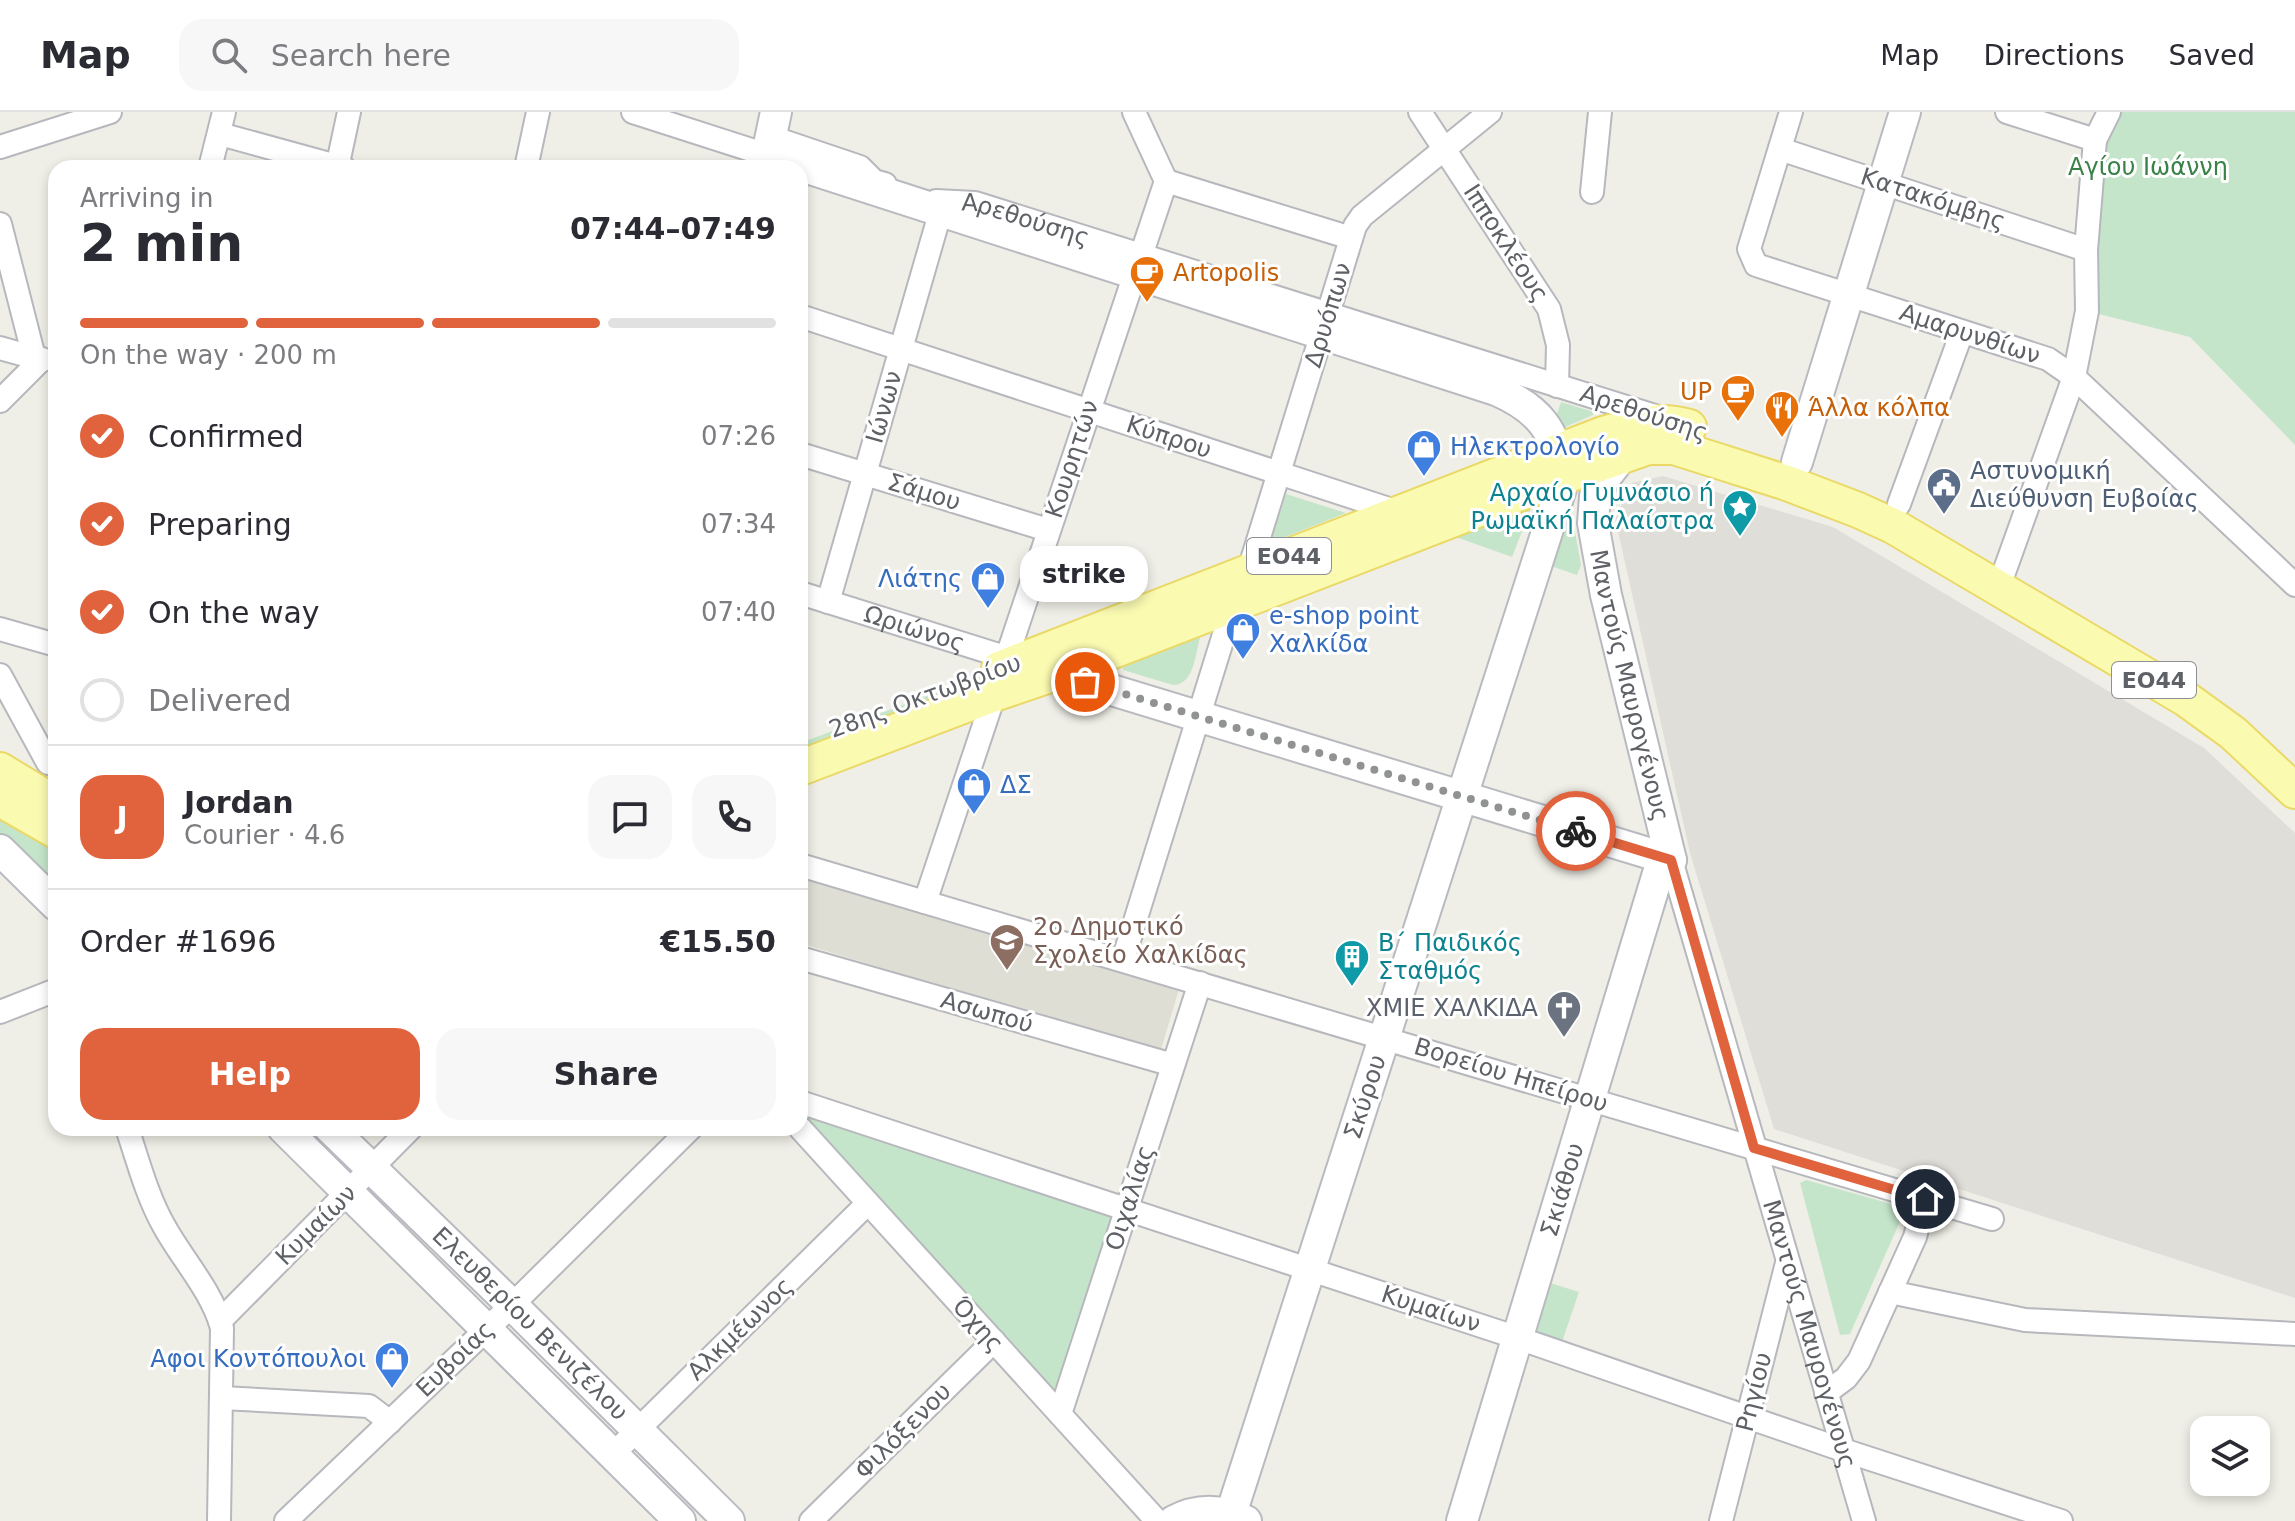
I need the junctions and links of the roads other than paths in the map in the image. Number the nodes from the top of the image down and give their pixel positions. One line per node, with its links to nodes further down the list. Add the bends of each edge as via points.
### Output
1 (110, 112): 16 (street)
2 (349, 112): 21 (street)
3 (538, 112): 22 (street)
4 (633, 112): 15 (street, Αρεθούσης)
5 (1134, 112): 23 (street)
6 (1420, 112): 17 (street, Ιπποκλέους)
7 (1490, 112): 17 (street, Δρυόπων)
8 (1600, 112): 25 (street)
9 (1791, 112): 18 (street)
10 (1905, 112): 24 (street)
11 (2007, 112): 14 (street)
12 (2109, 112): 14 (street)
13 (222, 123): 19 (street); 20 (street)
14 (2095, 140): 29 (street)
15 (769, 143): 26 (street, Αρεθούσης)
16 (0, 147)
17 (1444, 148): 28 (street, Δρυόπων, via 1362,216); 39 (street, Ιπποκλέους, via 1549,309 1558,345)
18 (1780, 149): 24 (street, Κατακόμβης); 31 (street, Αμαρυνθίων, via 1749,249 1756,265)
19 (212, 160)
20 (321, 160)
21 (341, 160)
22 (528, 160)
23 (1166, 181): 28 (street); 30 (street, Κουρητών)
24 (1883, 182): 29 (street, Κατακόμβης); 31 (street)
25 (1592, 192)
26 (942, 208): 30 (street, Αρεθούσης); 36 (street, Ιώνων)
27 (0, 224): 37 (street)
28 (1351, 238): 33 (street, Δρυόπων)
29 (2086, 250): 38 (street, via 2087,311)
30 (1136, 264): 33 (street, Αρεθούσης); 41 (street, Κουρητών)
31 (1847, 294): 34 (street, Αμαρυνθίων); 45 (street)
32 (808, 319): 36 (street, Κύπρου)
33 (1326, 324): 39 (street, Αρεθούσης); 46 (street, Αρεθούσης, via 1518,400 1543,422); 47 (street, Δρυόπων)
34 (1962, 332): 38 (street, Αμαρυνθίων, via 2048,359); 49 (street)
35 (0, 348): 37 (street)
36 (901, 350): 41 (street, Κύπρου); 48 (street, Ιώνων)
37 (44, 360): 40 (street)
38 (2074, 377): 53 (street); 54 (street, Αμαρυνθίων)
39 (1557, 386): 42 (street, Αρεθούσης)
40 (0, 401)
41 (1088, 411): 47 (street, Κύπρου); 51 (street, Κουρητών)
42 (1681, 425): 45 (main road, Αρεθούσης / ΕΟ44); 46 (main road, 28ης Οκτωβρίου / ΕΟ44, via 1635,425)
43 (808, 456): 48 (street, Σάμου)
44 (1622, 456): 46 (main road, Αρεθούσης / ΕΟ44); 53 (main road, Αρεθούσης / ΕΟ44, via 1648,447 1674,447 1787,483); 75 (street, Μαντούς Μαυρογένους, via 1595,496 1593,523)
45 (1797, 462): 49 (main road, Αρεθούσης / ΕΟ44)
46 (1562, 464): 50 (main road, 28ης Οκτωβρίου / ΕΟ44); 57 (main road, 28ης Οκτωβρίου / ΕΟ44); 71 (street, Σκύρου)
47 (1279, 473): 50 (street, Κύπρου); 52 (street, Δρυόπων)
48 (865, 474): 51 (street, Σάμου); 56 (street, Ιώνων)
49 (1899, 504): 53 (main road, Αρεθούσης / ΕΟ44)
50 (1401, 513): 52 (main road, 28ης Οκτωβρίου / ΕΟ44)
51 (1048, 530): 60 (street, Κουρητών)
52 (1248, 573): 60 (main road, 28ης Οκτωβρίου / ΕΟ44)
53 (2002, 579): 65 (main road, Αρεθούσης / ΕΟ44, via 2194,679); 70 (main road, Αρεθούσης / ΕΟ44, via 2233,733)
54 (2295, 585)
55 (808, 596): 56 (street, Ωριώνος)
56 (828, 602): 60 (street, Ωριώνος)
57 (1219, 610): 61 (main road, 28ης Οκτωβρίου / ΕΟ44); 63 (street, via 1226,628)
58 (0, 629): 59 (street)
59 (48, 643)
60 (1006, 670): 61 (main road, 28ης Οκτωβρίου / ΕΟ44); 64 (main road, 28ης Οκτωβρίου / ΕΟ44); 66 (main road, 28ης Οκτωβρίου / ΕΟ44); 78 (street, Κουρητών)
61 (1056, 673): 63 (street)
62 (0, 675): 68 (street)
63 (1199, 716): 71 (street); 80 (street)
64 (808, 740)
65 (2295, 760)
66 (808, 764)
67 (0, 770): 69 (main road)
68 (48, 774)
69 (48, 776)
70 (2295, 791)
71 (1462, 796): 75 (street); 84 (street, Σκύρου)
72 (0, 799): 73 (main road)
73 (48, 826)
74 (0, 850): 77 (street)
75 (1667, 859): 86 (street, Σκιάθου); 94 (street, Μαντούς Μαυρογένους)
76 (808, 867): 78 (street, Βορείου Ηπείρου)
77 (48, 897)
78 (925, 902): 80 (street, Βορείου Ηπείρου)
79 (808, 960): 85 (street, Ασωπού)
80 (1123, 960): 81 (street, Βορείου Ηπείρου)
81 (1200, 983): 84 (street, Βορείου Ηπείρου); 85 (street, Οιχαλίας)
82 (48, 993): 83 (street)
83 (0, 1012)
84 (1385, 1037): 86 (street, Βορείου Ηπείρου); 102 (street, Σκύρου)
85 (1173, 1065): 99 (street, Οιχαλίας)
86 (1590, 1099): 94 (street, Βορείου Ηπείρου); 108 (street, Σκιάθου)
87 (808, 1105): 99 (street, Κυμαίων)
88 (130, 1136): 105 (street, via 163,1225)
89 (291, 1136): 96 (street)
90 (338, 1136): 95 (street, Ελευθερίου Βενιζέλου)
91 (403, 1136): 95 (street, Κυμαίων)
92 (683, 1136): 104 (street, Ευβοίας)
93 (807, 1136): 98 (street, Όχης)
94 (1754, 1148): 97 (street, Βορείου Ηπείρου); 101 (street, Μαντούς Μαυρογένους)
95 (371, 1169): 96 (street, Κυμαίων); 104 (street, Ελευθερίου Βενιζέλου)
96 (348, 1193): 105 (street, Κυμαίων); 106 (street)
97 (1925, 1199): 100 (street, Βορείου Ηπείρου); 103 (street, via 1915,1237)
98 (868, 1203): 109 (street, Όχης); 115 (street, Αλκμέωνος)
99 (1126, 1210): 102 (street, Κυμαίων); 112 (street, Οιχαλίας)
100 (1992, 1219)
101 (1788, 1262): 110 (street, Μαντούς Μαυρογένους); 113 (street, Ρηγίου)
102 (1310, 1270): 108 (street, Κυμαίων); 118 (street, Σκύρου)
103 (1890, 1292): 107 (street, via 2025,1320); 110 (street, via 1859,1361)
104 (512, 1305): 106 (street, Ευβοίας); 115 (street, Ελευθερίου Βενιζέλου)
105 (220, 1321): 111 (street)
106 (487, 1329): 114 (street, Ευβοίας); 117 (street)
107 (2295, 1334)
108 (1518, 1338): 113 (street, Κυμαίων); 126 (street, Σκιάθου)
109 (994, 1341): 112 (street, Όχης); 123 (street, Φιλόξενου)
110 (1826, 1393): 116 (street, Μαντούς Μαυρογένους)
111 (222, 1398): 114 (street, via 369,1406); 119 (street)
112 (1060, 1414): 124 (street, Όχης)
113 (1748, 1416): 116 (street, Κυμαίων); 127 (street, Ρηγίου)
114 (390, 1422): 120 (street, Ευβοίας)
115 (637, 1430): 117 (street, Αλκμέωνος); 122 (street, Ελευθερίου Βενιζέλου)
116 (1843, 1450): 128 (street, Μαντούς Μαυρογένους); 129 (street, Κυμαίων)
117 (612, 1455): 121 (street)
118 (1238, 1518): 125 (street, via 1197,1512)
119 (219, 1521)
120 (286, 1521)
121 (680, 1521)
122 (729, 1521)
123 (811, 1521)
124 (1157, 1521)
125 (1174, 1521)
126 (1462, 1521)
127 (1721, 1521)
128 (1864, 1521)
129 (2061, 1521)

